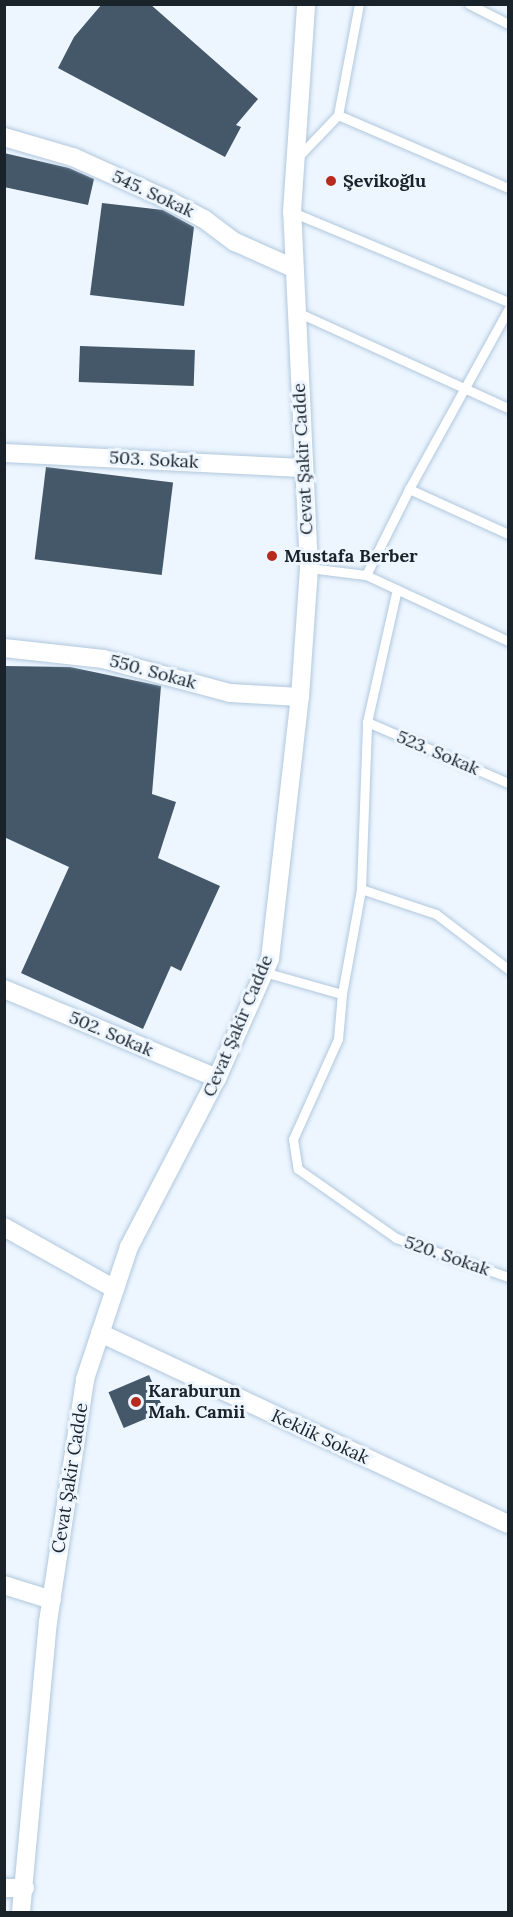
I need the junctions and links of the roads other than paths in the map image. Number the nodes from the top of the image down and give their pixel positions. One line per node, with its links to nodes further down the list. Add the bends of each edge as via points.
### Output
1 (306, 4): 7 (street, Cevat Şakir Cadde)
2 (359, 4): 5 (lane)
3 (469, 4): 4 (lane)
4 (508, 24)
5 (338, 115): 7 (lane); 8 (lane)
6 (4, 137): 10 (street, 545. Sokak, via 72,157 164,198 204,219 235,242)
7 (295, 160): 9 (street, Cevat Şakir Cadde)
8 (508, 188)
9 (292, 212): 10 (street, Cevat Şakir Cadde); 11 (lane)
10 (293, 268): 13 (street, Cevat Şakir Cadde)
11 (508, 302)
12 (508, 310): 14 (lane)
13 (294, 311): 14 (lane); 17 (street, Cevat Şakir Cadde)
14 (465, 388): 15 (lane); 18 (lane)
15 (508, 408)
16 (4, 453): 17 (street, 503. Sokak)
17 (303, 468): 20 (street, Cevat Şakir Cadde)
18 (409, 489): 19 (lane); 21 (lane)
19 (508, 534)
20 (309, 568): 21 (lane); 25 (street, Cevat Şakir Cadde)
21 (366, 574): 22 (lane)
22 (398, 589): 23 (lane); 26 (lane)
23 (508, 641)
24 (4, 648): 25 (street, 550. Sokak, via 103,659 230,693)
25 (300, 697): 30 (street, Cevat Şakir Cadde, via 270,958)
26 (367, 722): 27 (lane, 523. Sokak); 28 (lane)
27 (508, 783)
28 (361, 889): 29 (lane, via 435,914); 32 (lane)
29 (508, 969)
30 (264, 972): 32 (lane); 33 (street, Cevat Şakir Cadde)
31 (4, 989): 33 (street, 502. Sokak)
32 (342, 994): 35 (lane, 520. Sokak, via 338,1039 293,1139 298,1169 396,1238)
33 (218, 1078): 36 (street, Cevat Şakir Cadde, via 129,1247)
34 (4, 1227): 36 (street)
35 (508, 1277)
36 (115, 1289): 37 (street, Cevat Şakir Cadde)
37 (100, 1332): 38 (street, Keklik Sokak); 40 (street, Cevat Şakir Cadde, via 85,1379)
38 (508, 1524)
39 (4, 1585): 40 (street)
40 (52, 1600): 42 (street, Cevat Şakir Cadde)
41 (4, 1888): 42 (street)
42 (26, 1888): 43 (street, Cevat Şakir Cadde)
43 (21, 1912)

